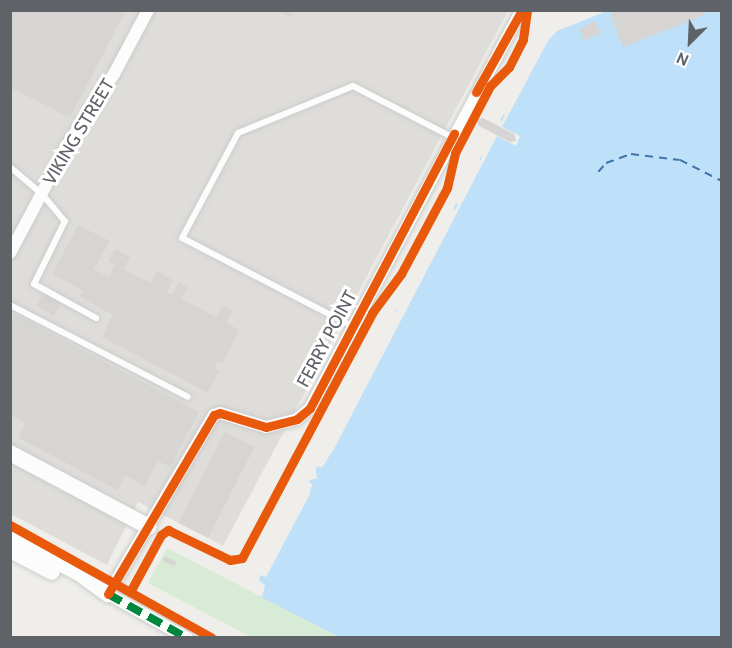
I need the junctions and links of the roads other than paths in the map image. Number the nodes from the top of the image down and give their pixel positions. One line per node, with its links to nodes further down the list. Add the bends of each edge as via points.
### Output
1 (148, 10): 5 (street, VIKING STREET)
2 (522, 10): 3 (street, FERRY POINT)
3 (452, 137): 9 (street, FERRY POINT); 9 (lane, via 353,86 238,133 182,238)
4 (10, 167): 5 (lane)
5 (42, 194): 6 (street, VIKING STREET); 8 (lane, via 65,221 34,284)
6 (10, 253)
7 (10, 305): 10 (lane)
8 (96, 318)
9 (352, 326): 12 (street, FERRY POINT, via 304,415 266,427 220,413 214,415)
10 (188, 397)
11 (10, 453): 12 (street)
12 (149, 526): 15 (street, FERRY POINT)
13 (10, 537): 15 (street, via 79,573)
14 (10, 550): 15 (street, via 85,588)
15 (108, 594): 16 (street)
16 (187, 638)

